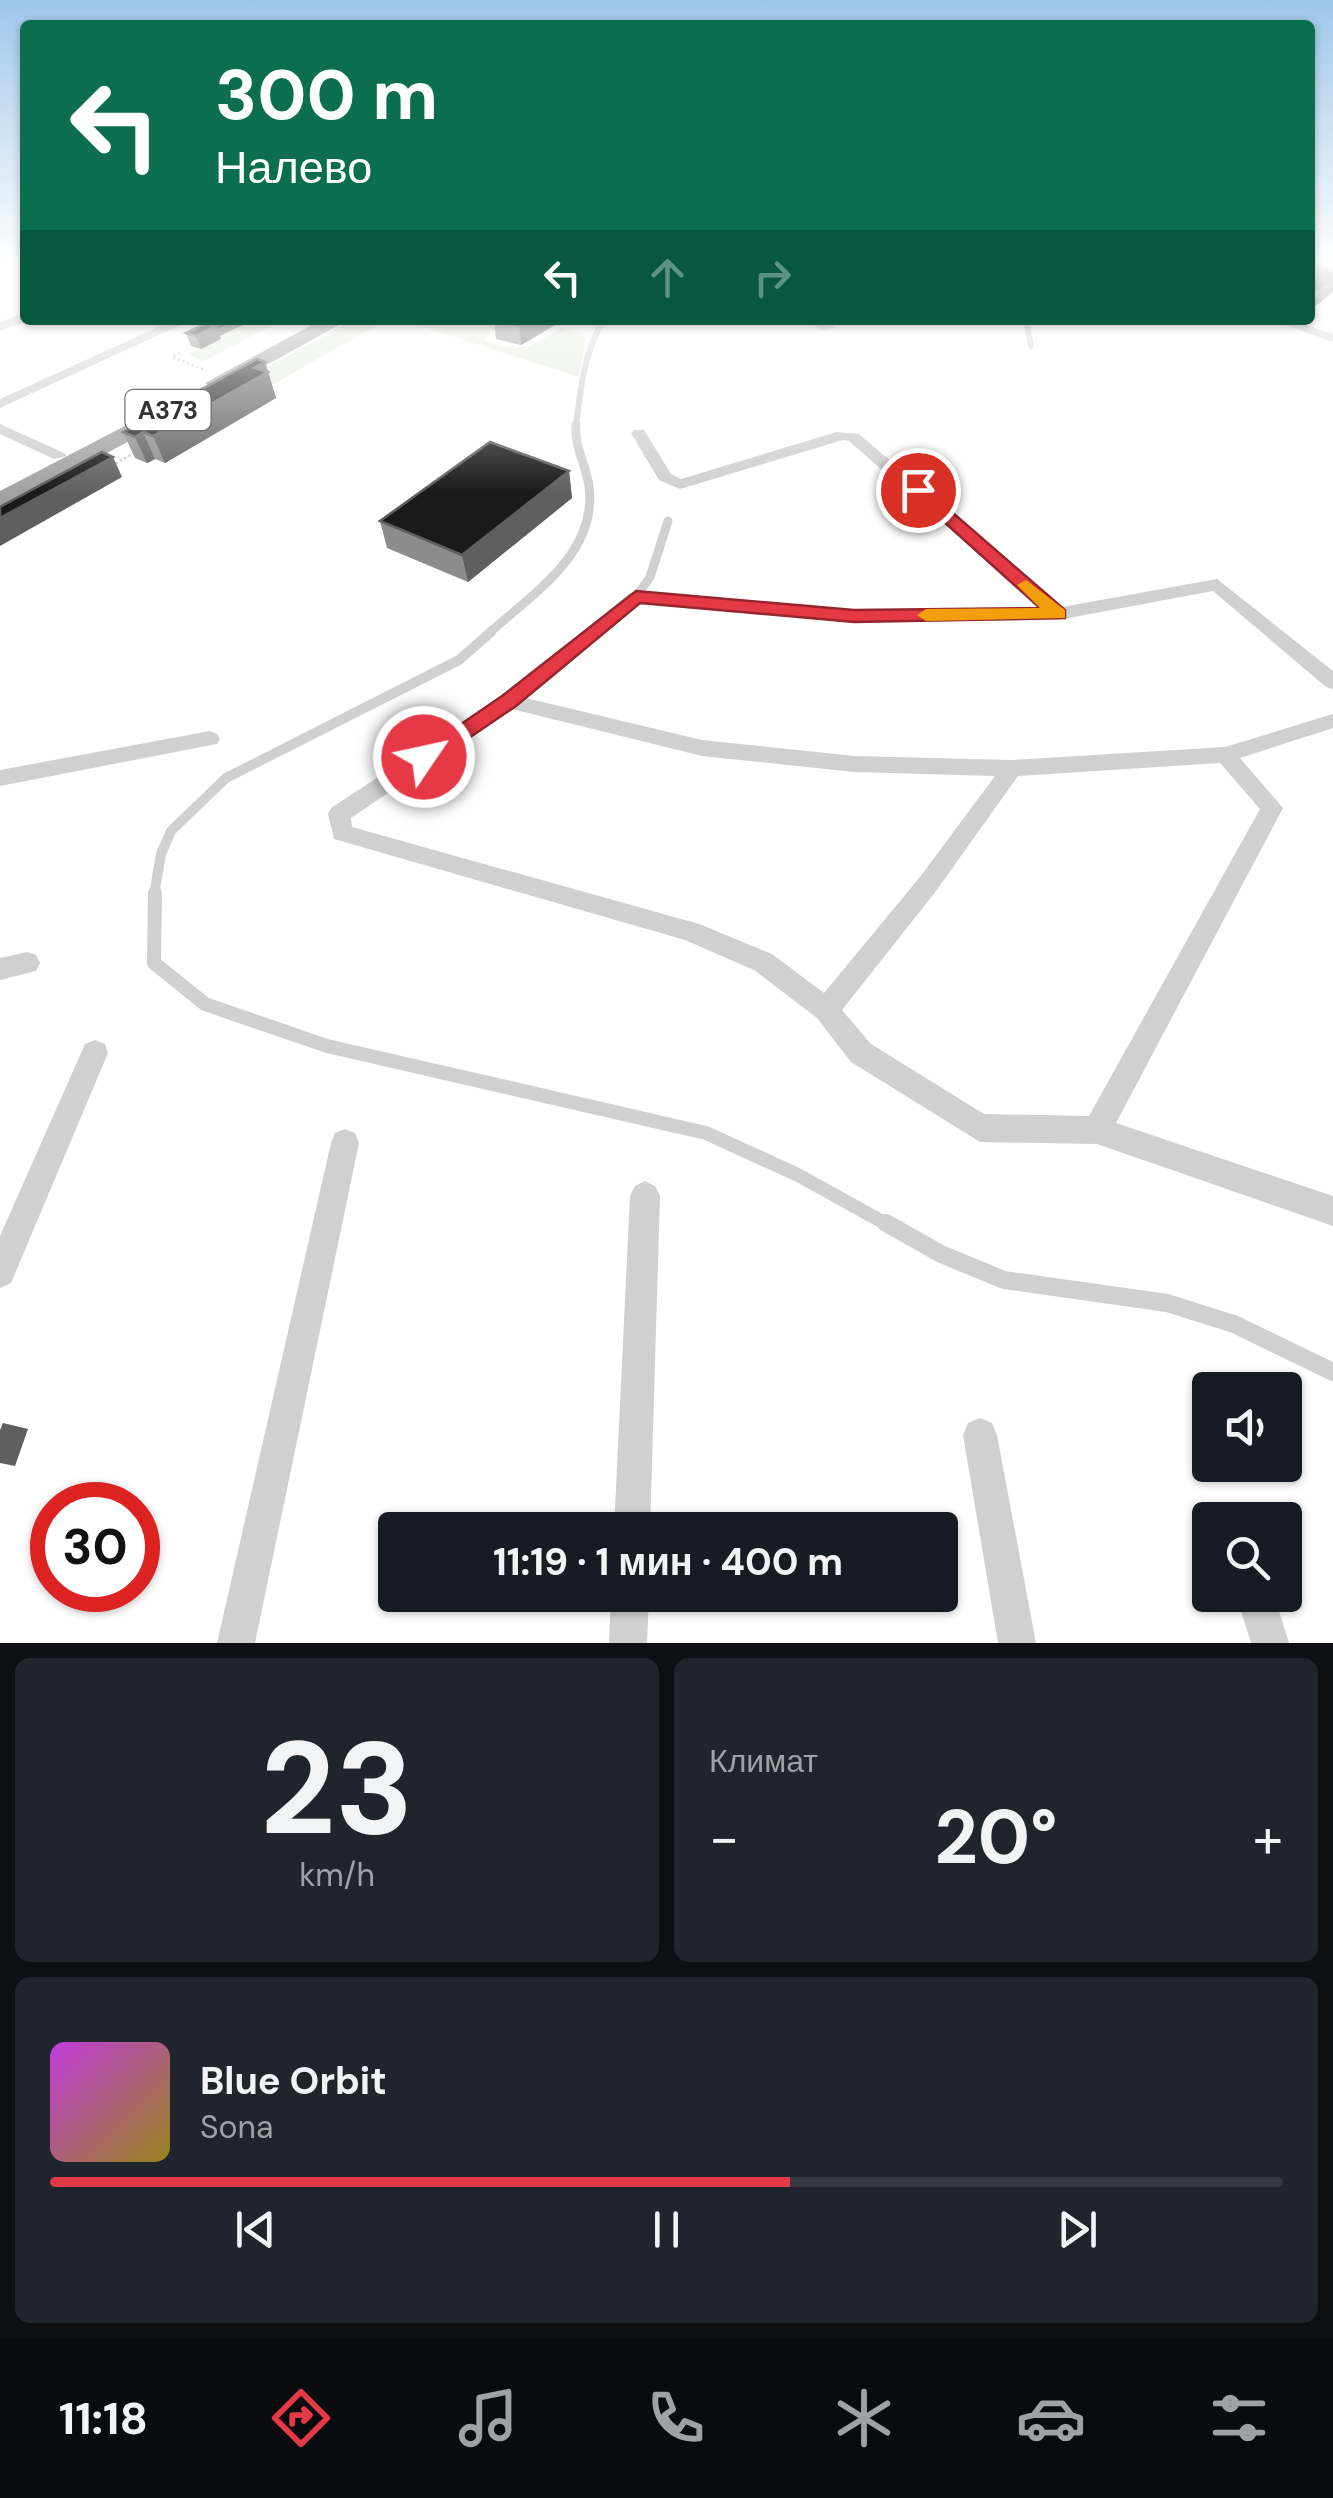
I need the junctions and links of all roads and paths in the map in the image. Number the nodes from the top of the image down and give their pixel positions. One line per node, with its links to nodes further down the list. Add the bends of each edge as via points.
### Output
1 (142, 340): 9 (street)
2 (273, 340): 8 (highway, A373)
3 (301, 340): 16 (highway, A373)
4 (594, 340): 36 (lane, via 575,438 588,486 588,522 572,558 459,660 226,778 195,804 166,839 152,908 154,964 205,1004 327,1046 706,1133 1004,1280 1168,1303 1234,1324)
5 (1030, 340): 6 (lane)
6 (1031, 346)
7 (180, 353): 8 (path, via 172,357)
8 (192, 381): 13 (highway, A373)
9 (0, 404)
10 (0, 428): 13 (street)
11 (638, 433): 19 (street, via 665,477 680,484 854,436)
12 (138, 450): 14 (path)
13 (59, 456): 15 (highway, A373)
14 (108, 468)
15 (0, 488)
16 (0, 502)
17 (668, 522): 18 (lane, via 650,577)
18 (636, 597): 19 (street, via 854,616); 21 (street)
19 (1058, 614): 20 (street, via 1216,586)
20 (1333, 682)
21 (509, 701): 25 (street, via 702,748 854,764); 29 (street, via 339,814 342,832 690,930 763,962)
22 (1333, 721): 24 (street)
23 (210, 739): 26 (street)
24 (1224, 755): 25 (street); 31 (street, via 1272,808)
25 (1012, 768): 29 (street)
26 (0, 778)
27 (28, 964): 28 (street)
28 (0, 969)
29 (826, 1010): 31 (street, via 861,1053 980,1128)
30 (95, 1053): 35 (street)
31 (1097, 1130): 34 (street)
32 (344, 1143): 41 (street)
33 (644, 1196): 38 (street)
34 (1333, 1211)
35 (0, 1272)
36 (1333, 1372)
37 (980, 1435): 43 (street)
38 (633, 1512)
39 (629, 1612): 42 (street)
40 (1260, 1612): 44 (street)
41 (236, 1643)
42 (628, 1643)
43 (1017, 1643)
44 (1270, 1643)

